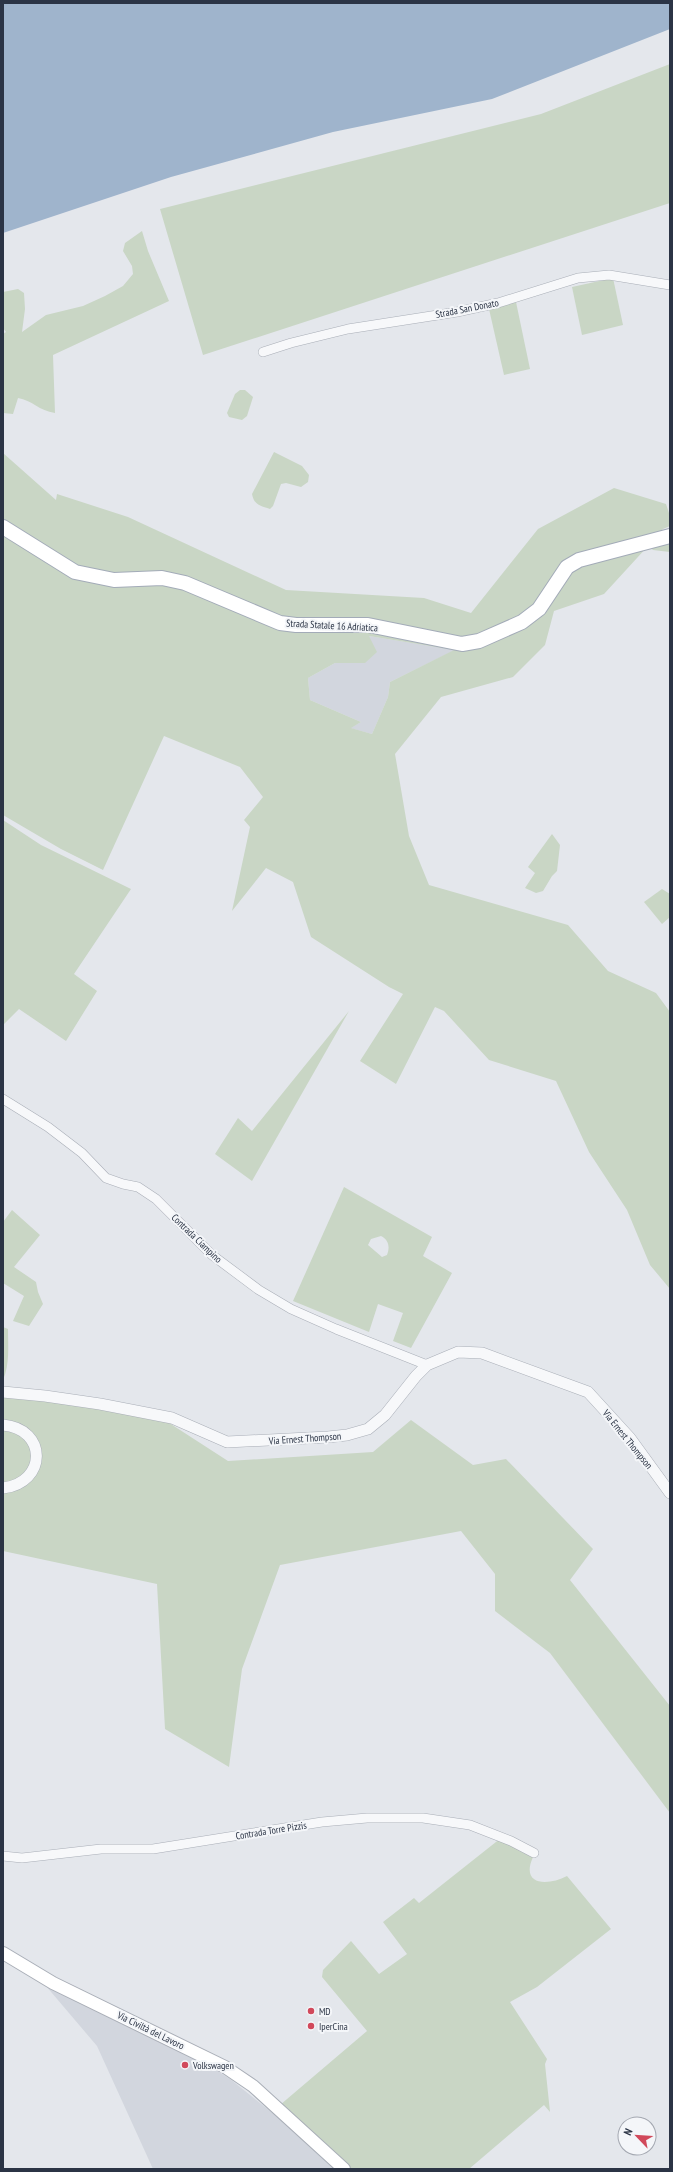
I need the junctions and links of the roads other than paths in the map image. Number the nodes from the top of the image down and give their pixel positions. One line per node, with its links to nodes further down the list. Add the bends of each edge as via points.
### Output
1 (670, 285): 2 (street, Strada San Donato, via 609,275 578,278 498,303 348,329)
2 (263, 352)
3 (3, 527): 4 (main road, Strada Statale 16 Adriatica, via 75,572 114,580 162,578 185,583 280,623 296,626 368,625 462,644 479,641 522,622 539,609 567,567 579,560)
4 (670, 536)
5 (3, 1099): 6 (street, Contrada Ciampino, via 48,1127 82,1153 106,1178 138,1187 156,1199 212,1256 259,1290 291,1309 336,1330)
6 (427, 1366): 7 (street, Via Ernest Thompson, via 385,1415 368,1429 347,1436 298,1440 227,1442 172,1418 73,1400); 10 (street, Via Ernest Thompson, via 458,1352 482,1353 588,1392 630,1438)
7 (3, 1392)
8 (3, 1425): 9 (street, via 16,1428 29,1436 37,1455 33,1471 24,1482 14,1487)
9 (3, 1488)
10 (670, 1493)
11 (534, 1853): 12 (street, Contrada Torre Pizzis, via 470,1825 424,1818 374,1818 322,1822 153,1849 101,1850 22,1858)
12 (3, 1856)
13 (3, 1953): 14 (main road, Via Civiltà del Lavoro, via 53,1983 225,2067 253,2086)
14 (344, 2169)

